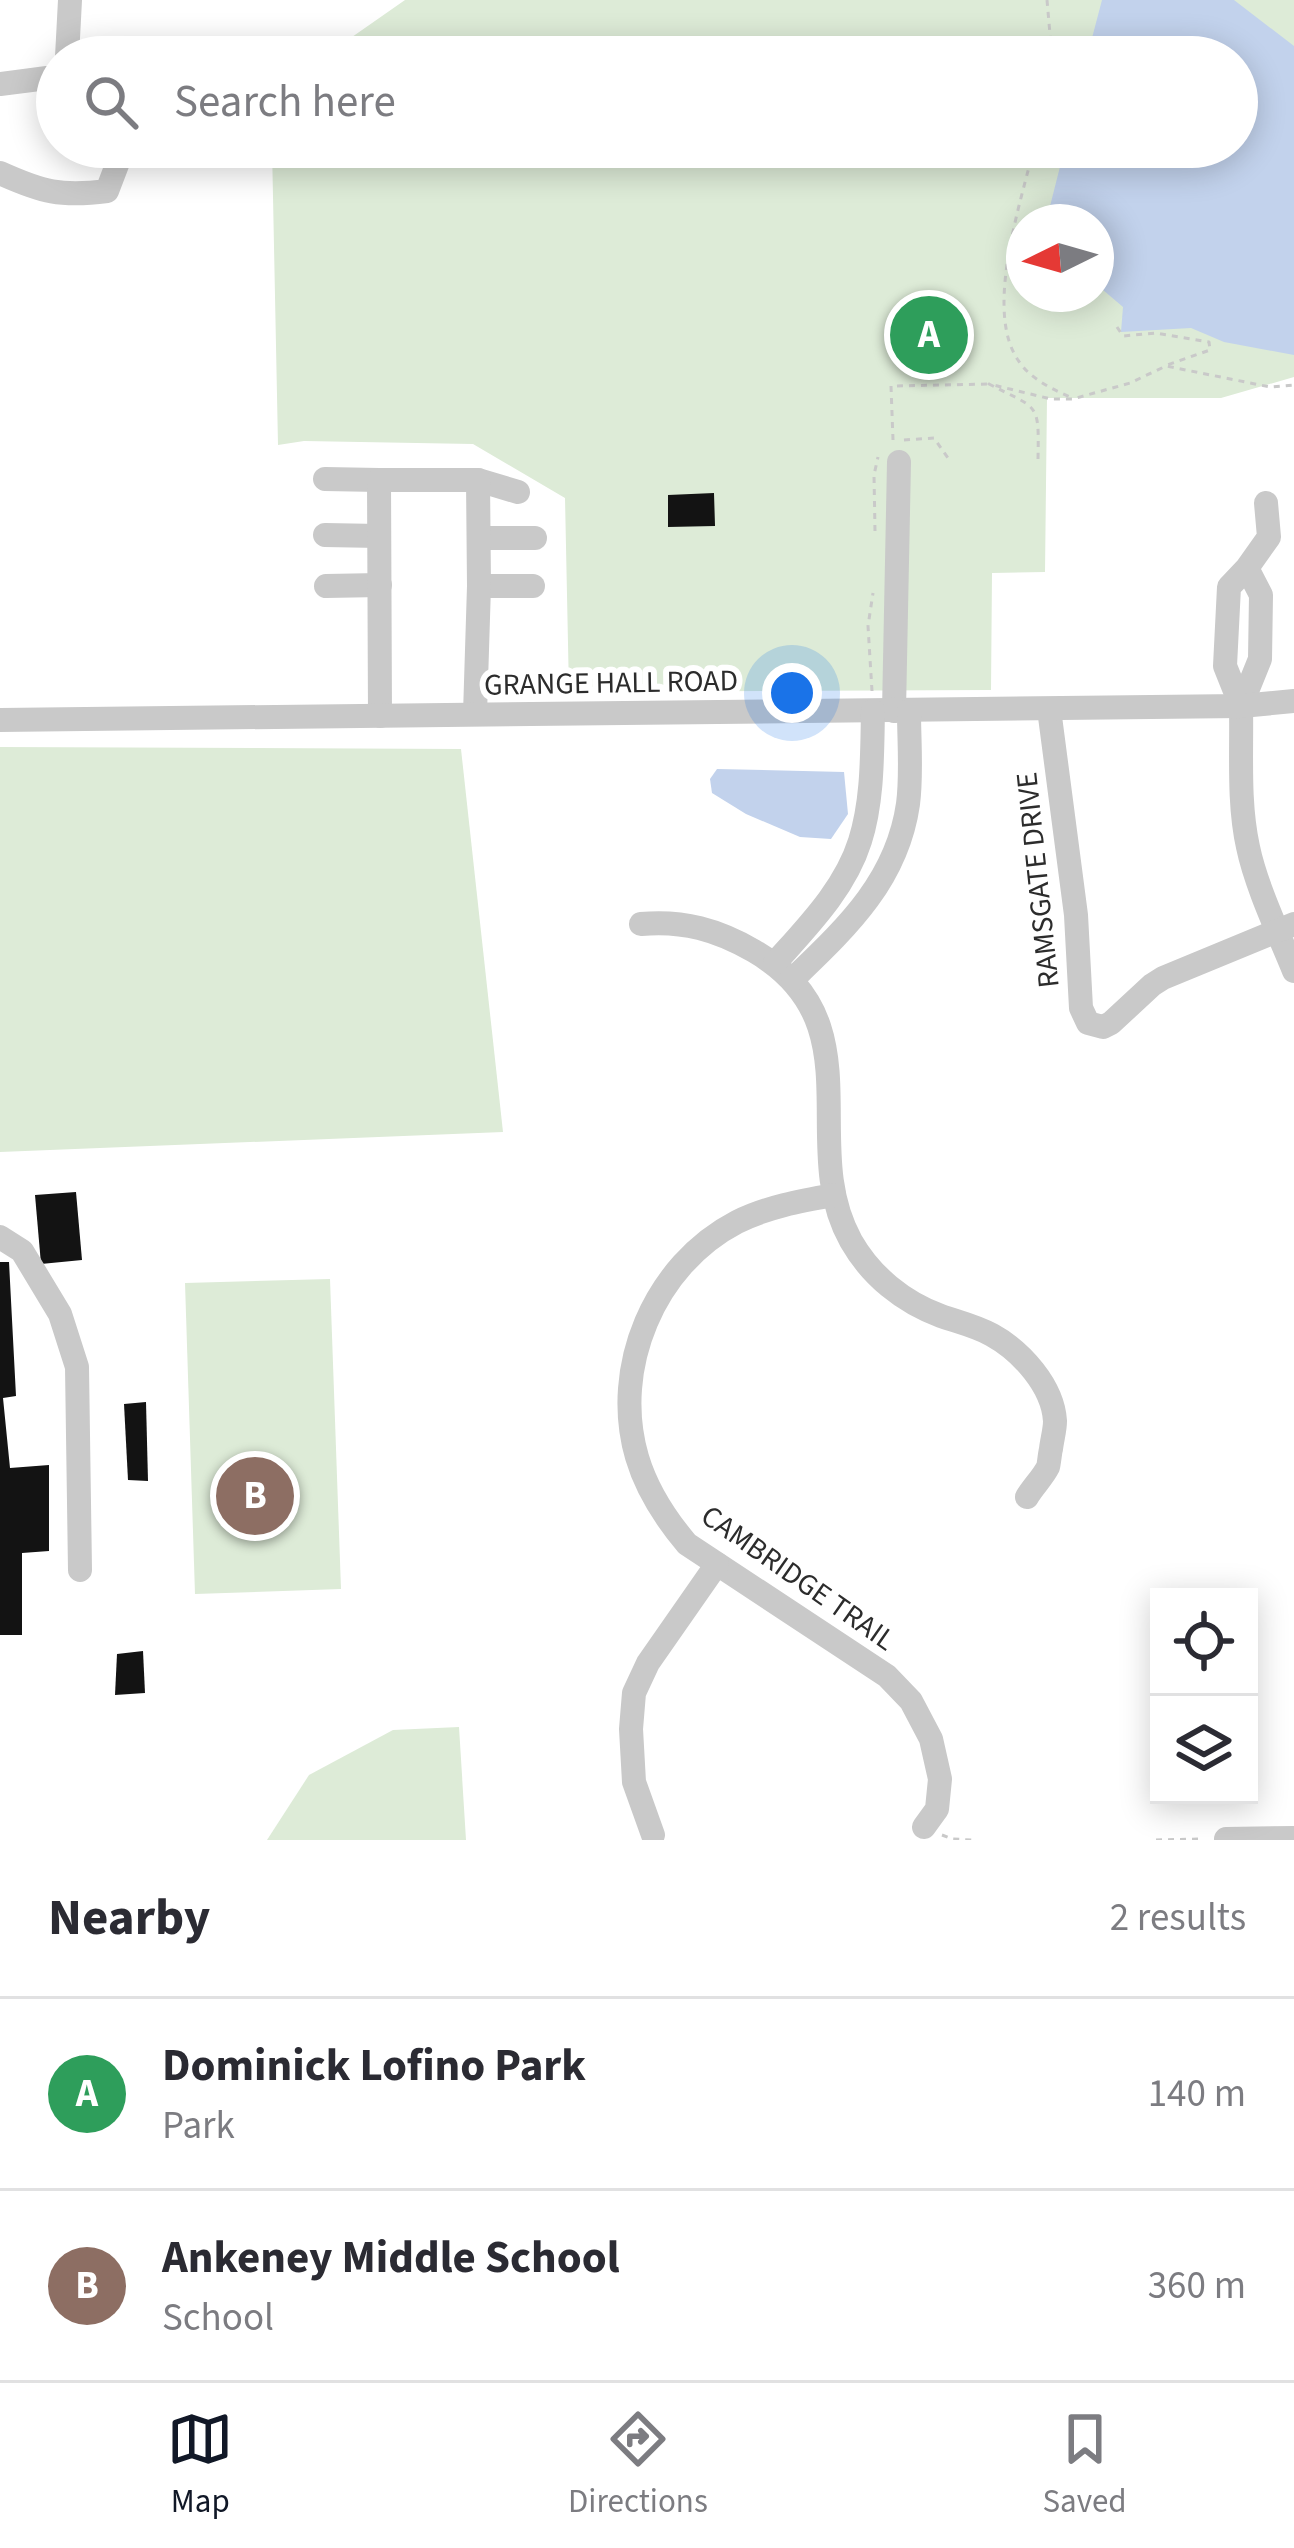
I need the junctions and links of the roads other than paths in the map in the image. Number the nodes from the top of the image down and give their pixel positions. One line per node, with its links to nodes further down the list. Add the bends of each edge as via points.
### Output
1 (70, 0): 2 (street)
2 (69, 36)
3 (36, 79): 4 (street)
4 (0, 84)
5 (116, 168): 6 (street, via 106,191 70,196)
6 (0, 173)
7 (896, 451): 24 (street)
8 (326, 479): 9 (street)
9 (379, 480): 10 (street); 14 (street)
10 (478, 480): 11 (street); 15 (street)
11 (518, 492)
12 (1266, 502): 22 (street, via 1268,537 1229,587 1225,666)
13 (325, 535): 14 (street)
14 (379, 536): 17 (street)
15 (479, 538): 16 (street); 19 (street)
16 (536, 538)
17 (380, 585): 18 (street); 26 (street)
18 (326, 586)
19 (479, 586): 20 (street); 25 (street)
20 (533, 586)
21 (1294, 701): 22 (street, GRANGE HALL ROAD)
22 (1241, 706): 23 (street, GRANGE HALL ROAD); 29 (street, via 1248,847)
23 (1048, 709): 24 (street, GRANGE HALL ROAD); 29 (street, RAMSGATE DRIVE, via 1088,1023 1112,1023 1152,985)
24 (892, 711): 25 (street, GRANGE HALL ROAD); 30 (street, via 860,843); 30 (street, via 908,801 894,858 863,909)
25 (475, 715): 26 (street, GRANGE HALL ROAD)
26 (380, 716): 27 (street, GRANGE HALL ROAD)
27 (0, 720)
28 (641, 924): 30 (street, via 715,931)
29 (1286, 927): 31 (street)
30 (784, 971): 32 (street, via 810,1006 826,1048)
31 (1294, 971)
32 (834, 1195): 34 (street, via 852,1243 885,1284 993,1335 1041,1382 1055,1420 1048,1466); 35 (street, CAMBRIDGE TRAIL, via 765,1210 712,1238 669,1280 640,1337 629,1400 638,1462 667,1520)
33 (0, 1237): 36 (street, via 22,1251 51,1298 77,1366)
34 (1027, 1497)
35 (717, 1564): 37 (street, CAMBRIDGE TRAIL, via 887,1676 911,1701 940,1779 937,1809); 38 (street, via 634,1693 634,1782)
36 (80, 1570)
37 (924, 1827)
38 (653, 1835)
39 (1294, 1838): 40 (street)
40 (1226, 1839)

